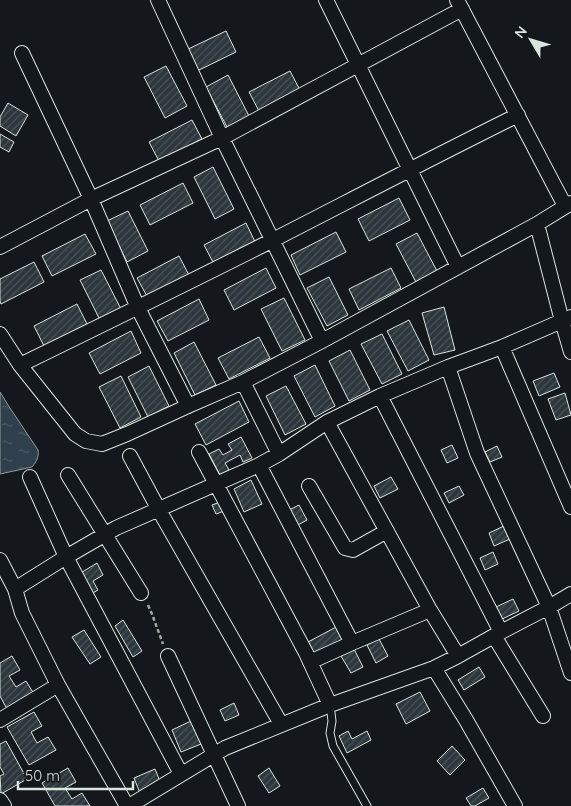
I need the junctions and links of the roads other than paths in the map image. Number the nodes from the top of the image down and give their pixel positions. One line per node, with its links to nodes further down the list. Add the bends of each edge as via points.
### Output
1 (158, 0): 7 (street)
2 (326, 0): 5 (street)
3 (460, 4): 5 (street); 6 (street)
4 (22, 52): 9 (street)
5 (358, 64): 7 (street); 8 (street)
6 (518, 115): 8 (street); 10 (street)
7 (222, 138): 9 (street); 12 (street)
8 (409, 170): 12 (street); 14 (street)
9 (91, 199): 13 (street); 15 (street)
10 (568, 204): 11 (street)
11 (537, 224): 14 (street); 16 (street)
12 (272, 241): 15 (street); 18 (street)
13 (0, 247)
14 (458, 267): 18 (street)
15 (138, 308): 21 (street); 25 (street)
16 (566, 319): 19 (street); 20 (street)
17 (0, 334): 21 (street)
18 (322, 341): 23 (street)
19 (502, 347): 22 (street); 35 (street)
20 (571, 352)
21 (20, 365): 25 (street, via 75,434 86,441 102,444)
22 (448, 367): 24 (street); 44 (street, via 477,453)
23 (243, 382): 25 (street); 28 (street)
24 (380, 396): 26 (street); 46 (street)
25 (188, 406)
26 (328, 422): 28 (street); 37 (street)
27 (199, 452): 33 (street)
28 (279, 454): 30 (street)
29 (130, 456): 36 (street)
30 (259, 465): 33 (street); 47 (street)
31 (68, 475): 38 (street)
32 (30, 477): 39 (street)
33 (217, 484): 36 (street); 50 (street)
34 (309, 486): 37 (street, via 345,548 353,550)
35 (571, 507)
36 (159, 510): 38 (street); 57 (street)
37 (387, 531): 45 (street)
38 (105, 535): 39 (street); 42 (street)
39 (66, 557): 41 (street); 59 (street)
40 (0, 560): 41 (street)
41 (15, 588): 53 (street, via 22,613)
42 (141, 593)
43 (571, 594): 44 (street)
44 (549, 607): 46 (street); 52 (street)
45 (430, 610): 47 (street); 49 (street)
46 (498, 634): 49 (street); 55 (street)
47 (352, 643): 50 (street)
48 (168, 656): 58 (street)
49 (458, 656): 51 (street)
50 (310, 662): 54 (street)
51 (434, 668): 54 (street); 65 (street)
52 (571, 673)
53 (58, 685): 56 (street); 62 (street)
54 (330, 705): 57 (street); 64 (lane, via 333,746)
55 (543, 716)
56 (0, 720)
57 (281, 724): 58 (street)
58 (214, 755): 59 (street); 63 (street)
59 (181, 774): 62 (street)
60 (0, 800): 61 (street)
61 (4, 806)
62 (128, 806)
63 (238, 806)
64 (367, 806)
65 (515, 806)

